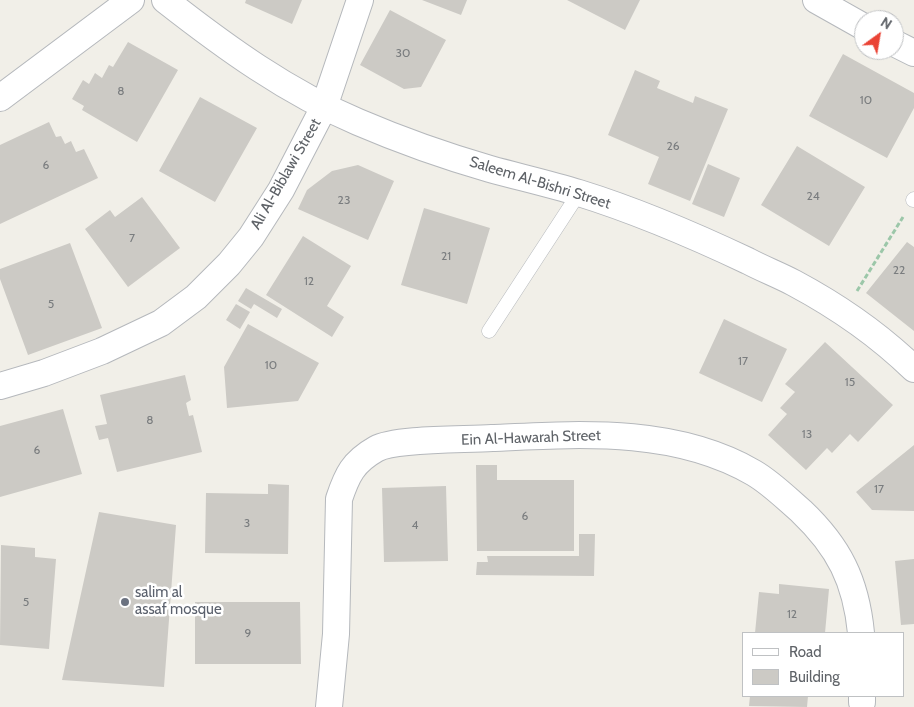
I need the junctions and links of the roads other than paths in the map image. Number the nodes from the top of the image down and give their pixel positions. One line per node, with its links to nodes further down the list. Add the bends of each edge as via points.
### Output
1 (131, 0): 6 (street)
2 (165, 0): 7 (street, Saleem Al-Bishri Street, via 280,83)
3 (360, 0): 7 (street, Ali Al-Biblawi Street)
4 (816, 0): 5 (street)
5 (854, 21)
6 (0, 98)
7 (324, 107): 8 (street, Saleem Al-Bishri Street, via 426,148); 11 (street, Ali Al-Biblawi Street, via 281,190 251,237 196,297 161,323 102,351)
8 (579, 193): 9 (lane); 10 (street, Saleem Al-Bishri Street, via 702,239 794,283 844,313 890,346)
9 (489, 331)
10 (914, 369)
11 (0, 386)
12 (861, 632): 13 (street, Ein Al-Hawarah Street, via 855,596 834,548 784,496 731,461 659,440 610,436 404,442 378,448 359,460 346,478 339,499 336,634)
13 (329, 707)

